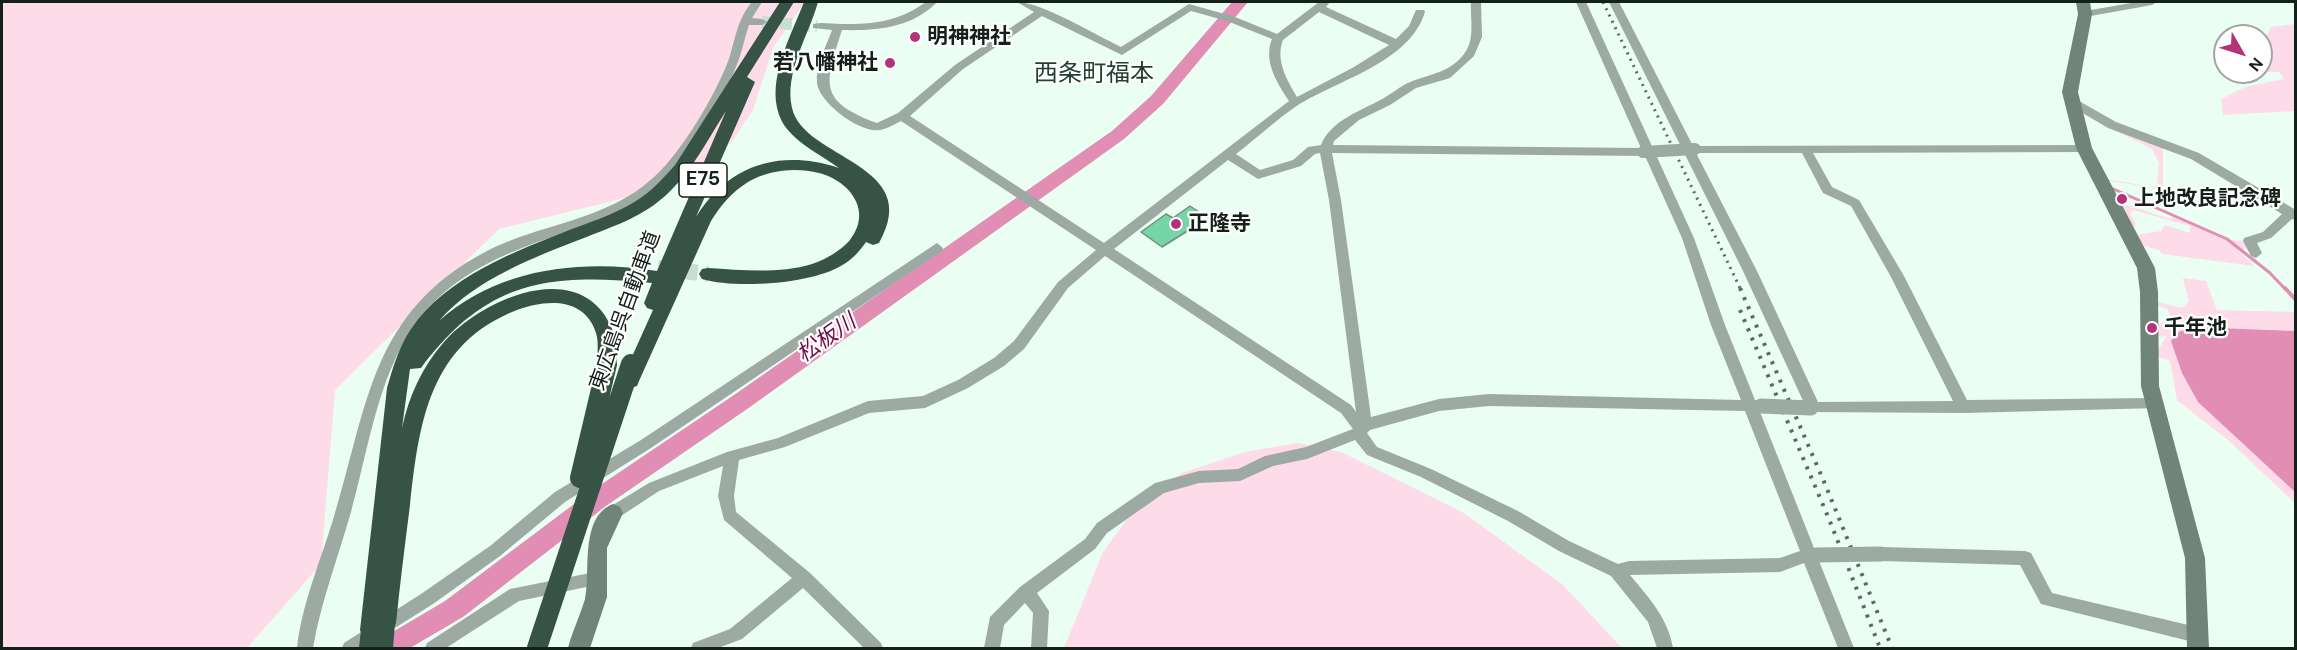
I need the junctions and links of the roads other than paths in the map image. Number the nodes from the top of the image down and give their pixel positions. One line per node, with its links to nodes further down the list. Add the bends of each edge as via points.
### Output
1 (757, 2): 14 (street)
2 (788, 2): 34 (highway, via 681,169 664,188 622,216 501,265 445,305); 35 (highway, 東広島呉自動車道 / E75, via 762,48 711,160 670,258)
3 (811, 2): 35 (highway, via 787,72 785,112 797,129 873,189 881,208 873,240 846,265 826,274 769,284 706,278 795,274 824,266 846,254 865,232 868,210 864,197 837,173 812,166 785,165 744,177 727,188 699,227)
4 (932, 2): 17 (street, via 907,20)
5 (1022, 2): 12 (street)
6 (1476, 2): 27 (street, via 1477,37 1470,54 1446,75 1412,85 1355,117 1329,139)
7 (1581, 2): 28 (street)
8 (1614, 2): 23 (street)
9 (2152, 2): 11 (street)
10 (1322, 4): 18 (street); 19 (street)
11 (2084, 8): 20 (street, via 2070,92)
12 (1042, 11): 18 (street, via 1122,52 1189,7); 22 (street, via 959,67)
13 (1420, 12): 19 (street, via 1411,31)
14 (744, 21): 15 (street); 51 (street, via 726,76 678,157 660,179 612,212 539,234 476,263 434,294 408,323 380,384)
15 (762, 22)
16 (818, 26): 17 (street)
17 (838, 27): 22 (street, via 824,74 823,87 828,97 846,113 870,124 878,126)
18 (1278, 38): 21 (street, via 1274,44 1279,77)
19 (1395, 43): 21 (street)
20 (2072, 101): 26 (street); 30 (street, via 2112,125 2195,156)
21 (1295, 102): 29 (street)
22 (902, 116): 32 (street)
23 (1684, 140): 24 (street, via 1780,143); 39 (street, via 1750,271)
24 (1782, 147): 25 (street); 28 (street, bridge)
25 (1805, 148): 26 (street); 38 (street, via 1827,190 1855,202)
26 (2084, 148): 36 (street, via 2146,268)
27 (1325, 149): 28 (street); 29 (street, via 1312,150 1297,163 1258,175); 40 (street, via 1335,200)
28 (1647, 152): 37 (street, via 1688,238 1718,325)
29 (1230, 155): 32 (street)
30 (2293, 215): 33 (street, via 2267,235 2249,241)
31 (937, 248): 52 (street, via 646,444 560,497 437,592)
32 (1103, 251): 40 (street, via 1346,409); 41 (street, via 1064,285 1019,345 963,384 924,402 868,407 780,443)
33 (2256, 253)
34 (417, 336): 42 (highway, via 461,301 505,279 583,264 657,272 597,271 541,276 514,283 465,308 436,332 414,364 401,442); 49 (highway, via 405,356 396,388)
35 (635, 364): 54 (highway, 東広島呉自動車道 / E75, bridge, via 605,436)
36 (2154, 404): 38 (street); 50 (street, via 2195,558)
37 (1756, 406): 39 (street, bridge); 40 (street, via 1489,400 1439,405); 44 (street)
38 (1963, 407): 39 (street)
39 (1812, 408)
40 (1361, 429): 45 (street, via 1372,451 1426,472); 48 (street, via 1307,453 1270,460 1240,475 1199,477 1160,488 1102,528 1090,544)
41 (732, 456): 43 (street, via 654,487); 46 (street, via 726,496 729,515)
42 (405, 460): 49 (highway); 54 (highway, bridge, via 426,383 440,360 478,321 525,299 549,296 569,297 598,313 608,338 607,364)
43 (613, 513): 47 (street, via 603,527)
44 (1813, 555): 45 (street, via 1780,566); 50 (street, bridge, via 2025,558 2046,599); 61 (street)
45 (1617, 571): 60 (street, via 1654,617)
46 (804, 578): 56 (street, via 736,634); 57 (street)
47 (594, 579): 53 (street, via 516,594); 55 (street, via 596,597)
48 (1026, 592): 58 (street, via 996,622); 59 (street, via 1041,611)
49 (377, 638)
50 (2197, 642)
51 (305, 648)
52 (350, 648)
53 (433, 648)
54 (537, 648)
55 (579, 648)
56 (699, 648)
57 (875, 648)
58 (992, 648)
59 (1038, 648)
60 (1665, 648)
61 (1846, 648)

